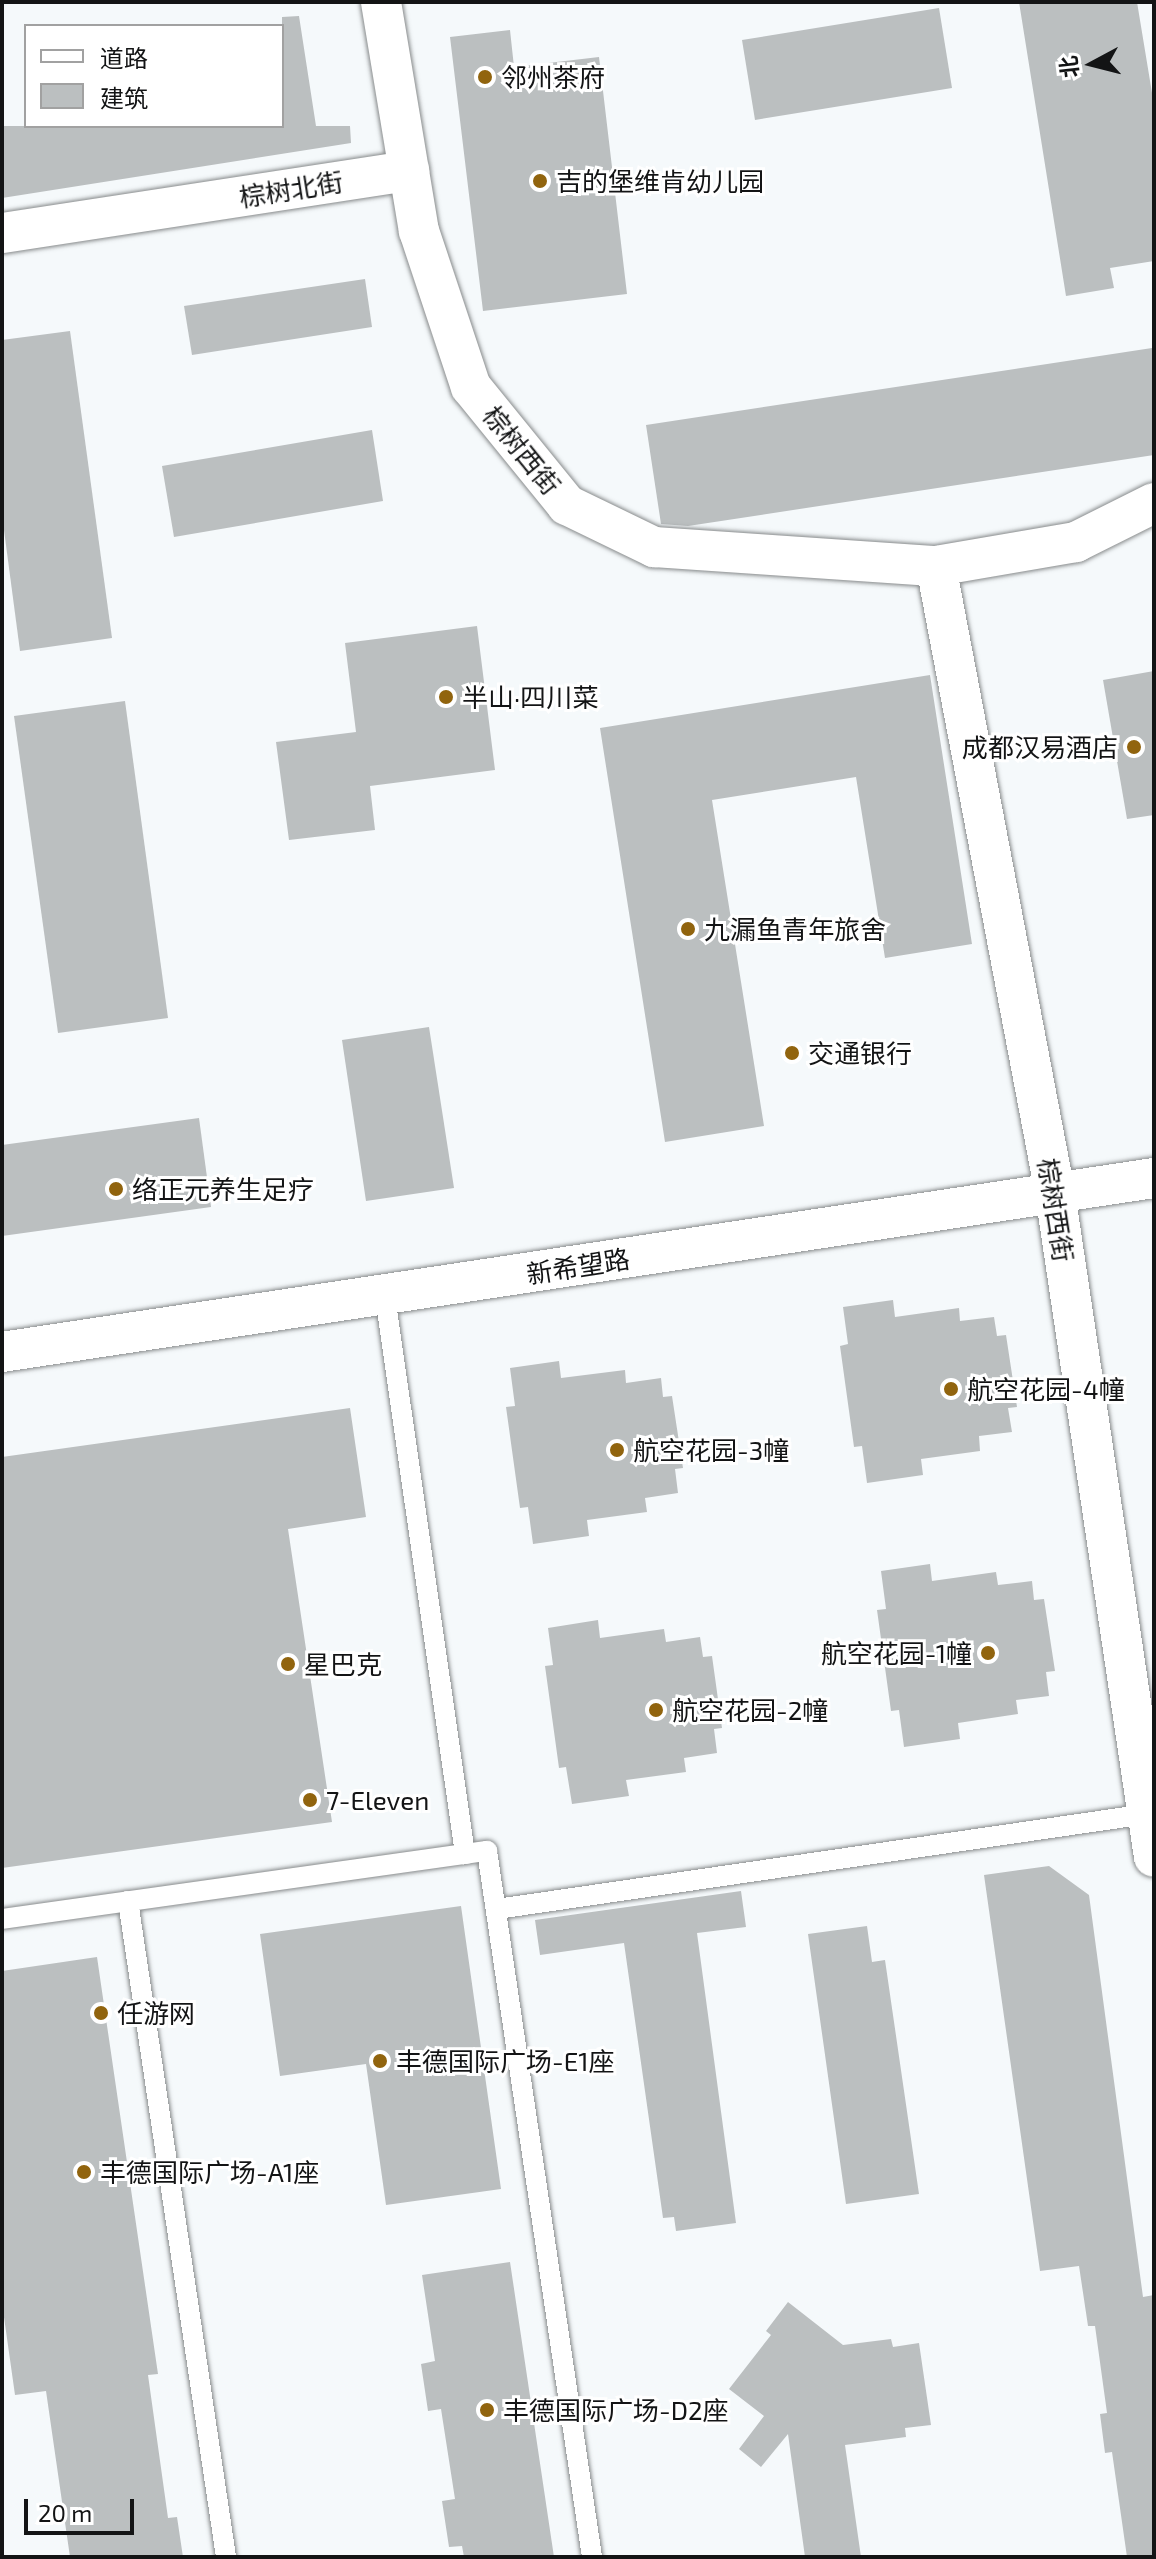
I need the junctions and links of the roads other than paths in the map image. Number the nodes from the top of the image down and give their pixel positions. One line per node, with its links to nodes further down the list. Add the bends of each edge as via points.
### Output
1 (381, 2): 2 (street)
2 (409, 171): 3 (street, 棕树北街); 5 (street, 棕树西街, via 419,231 471,387 567,505 654,547)
3 (2, 233)
4 (1154, 503): 5 (street, 棕树西街, via 1076,542)
5 (936, 566): 7 (street, 棕树西街)
6 (1154, 1178): 7 (street, 新希望路)
7 (1055, 1193): 8 (street, 新希望路); 10 (street, 棕树西街)
8 (385, 1296): 9 (street, 新希望路); 11 (lane)
9 (2, 1352)
10 (1147, 1814): 12 (street, 棕树西街); 14 (lane)
11 (465, 1854): 13 (lane); 14 (lane, via 487,1851)
12 (1154, 1857)
13 (128, 1901): 15 (lane); 16 (lane)
14 (497, 1909): 17 (lane)
15 (2, 1919)
16 (226, 2557)
17 (592, 2557)

